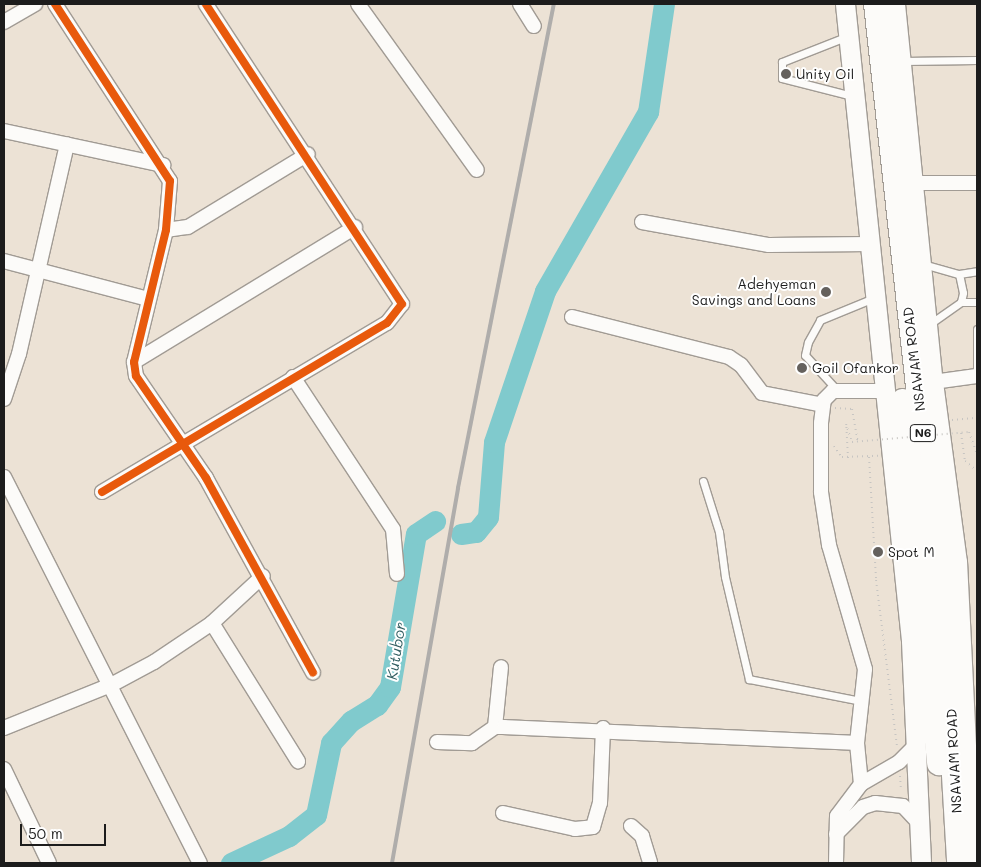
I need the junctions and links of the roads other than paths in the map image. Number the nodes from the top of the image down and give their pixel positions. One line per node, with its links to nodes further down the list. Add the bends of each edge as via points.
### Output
1 (34, 4): 10 (street)
2 (55, 4): 19 (street)
3 (206, 4): 18 (street)
4 (358, 4): 20 (street)
5 (520, 4): 11 (street)
6 (845, 4): 12 (main road)
7 (861, 4): 76 (highway, NSAWAM ROAD / N6, via 934,685)
8 (876, 4): 77 (highway, NSAWAM ROAD / N6, via 946,641)
9 (895, 4): 14 (main road)
10 (4, 22)
11 (534, 26)
12 (848, 36): 15 (main road); 15 (lane, via 782,62 782,78)
13 (977, 60): 14 (lane)
14 (901, 61): 21 (main road)
15 (855, 97): 26 (main road)
16 (4, 131): 17 (street)
17 (67, 144): 19 (street); 29 (street)
18 (308, 154): 24 (street); 25 (street, via 188,227)
19 (163, 165): 25 (street, via 170,181)
20 (477, 170)
21 (915, 183): 22 (street); 28 (main road)
22 (977, 183)
23 (642, 222): 26 (street, via 769,245)
24 (355, 227): 39 (street); 41 (street, via 399,294 400,309 387,323)
25 (166, 230): 33 (street)
26 (870, 244): 32 (main road)
27 (4, 261): 29 (street)
28 (922, 264): 31 (lane); 37 (main road)
29 (36, 267): 33 (street); 45 (street, via 19,354)
30 (977, 271): 31 (lane)
31 (959, 274): 34 (lane)
32 (874, 298): 43 (lane, via 820,320 808,342 805,355); 44 (main road)
33 (148, 299): 39 (street)
34 (961, 302): 35 (lane); 37 (lane)
35 (977, 302)
36 (572, 317): 46 (street, via 729,357 742,364 762,393)
37 (928, 326): 42 (main road)
38 (977, 329): 40 (lane)
39 (134, 362): 47 (street, via 139,382)
40 (977, 376): 42 (street)
41 (293, 377): 47 (street); 51 (street, via 393,529)
42 (933, 382): 78 (main road, via 957,561)
43 (837, 390): 44 (street); 46 (street, via 826,396)
44 (882, 392): 63 (main road, via 911,641)
45 (4, 399)
46 (828, 408): 57 (street, via 821,492 829,545 863,652)
47 (183, 446): 50 (street); 52 (street)
48 (4, 477): 56 (street)
49 (703, 481): 57 (lane, via 719,532 749,679)
50 (102, 492)
51 (397, 574)
52 (263, 576): 53 (street); 55 (street)
53 (212, 623): 56 (street); 64 (street)
54 (501, 667): 58 (street)
55 (312, 673)
56 (111, 685): 59 (street); 72 (street)
57 (861, 701): 62 (street)
58 (495, 727): 60 (street); 61 (street, via 472,743)
59 (4, 728)
60 (603, 728): 62 (street); 67 (street, via 600,803 593,827 575,830)
61 (437, 742)
62 (858, 743): 66 (street)
63 (916, 745): 66 (street, via 899,762); 68 (main road)
64 (298, 761)
65 (4, 769): 71 (street)
66 (860, 784): 70 (street, via 837,816)
67 (502, 813)
68 (918, 822): 70 (street, via 903,806 889,801 863,807); 75 (main road)
69 (631, 826): 73 (street, via 642,836)
70 (836, 834): 74 (street)
71 (49, 863)
72 (200, 863)
73 (650, 863)
74 (836, 863)
75 (921, 863)
76 (943, 863)
77 (959, 863)
78 (972, 863)

